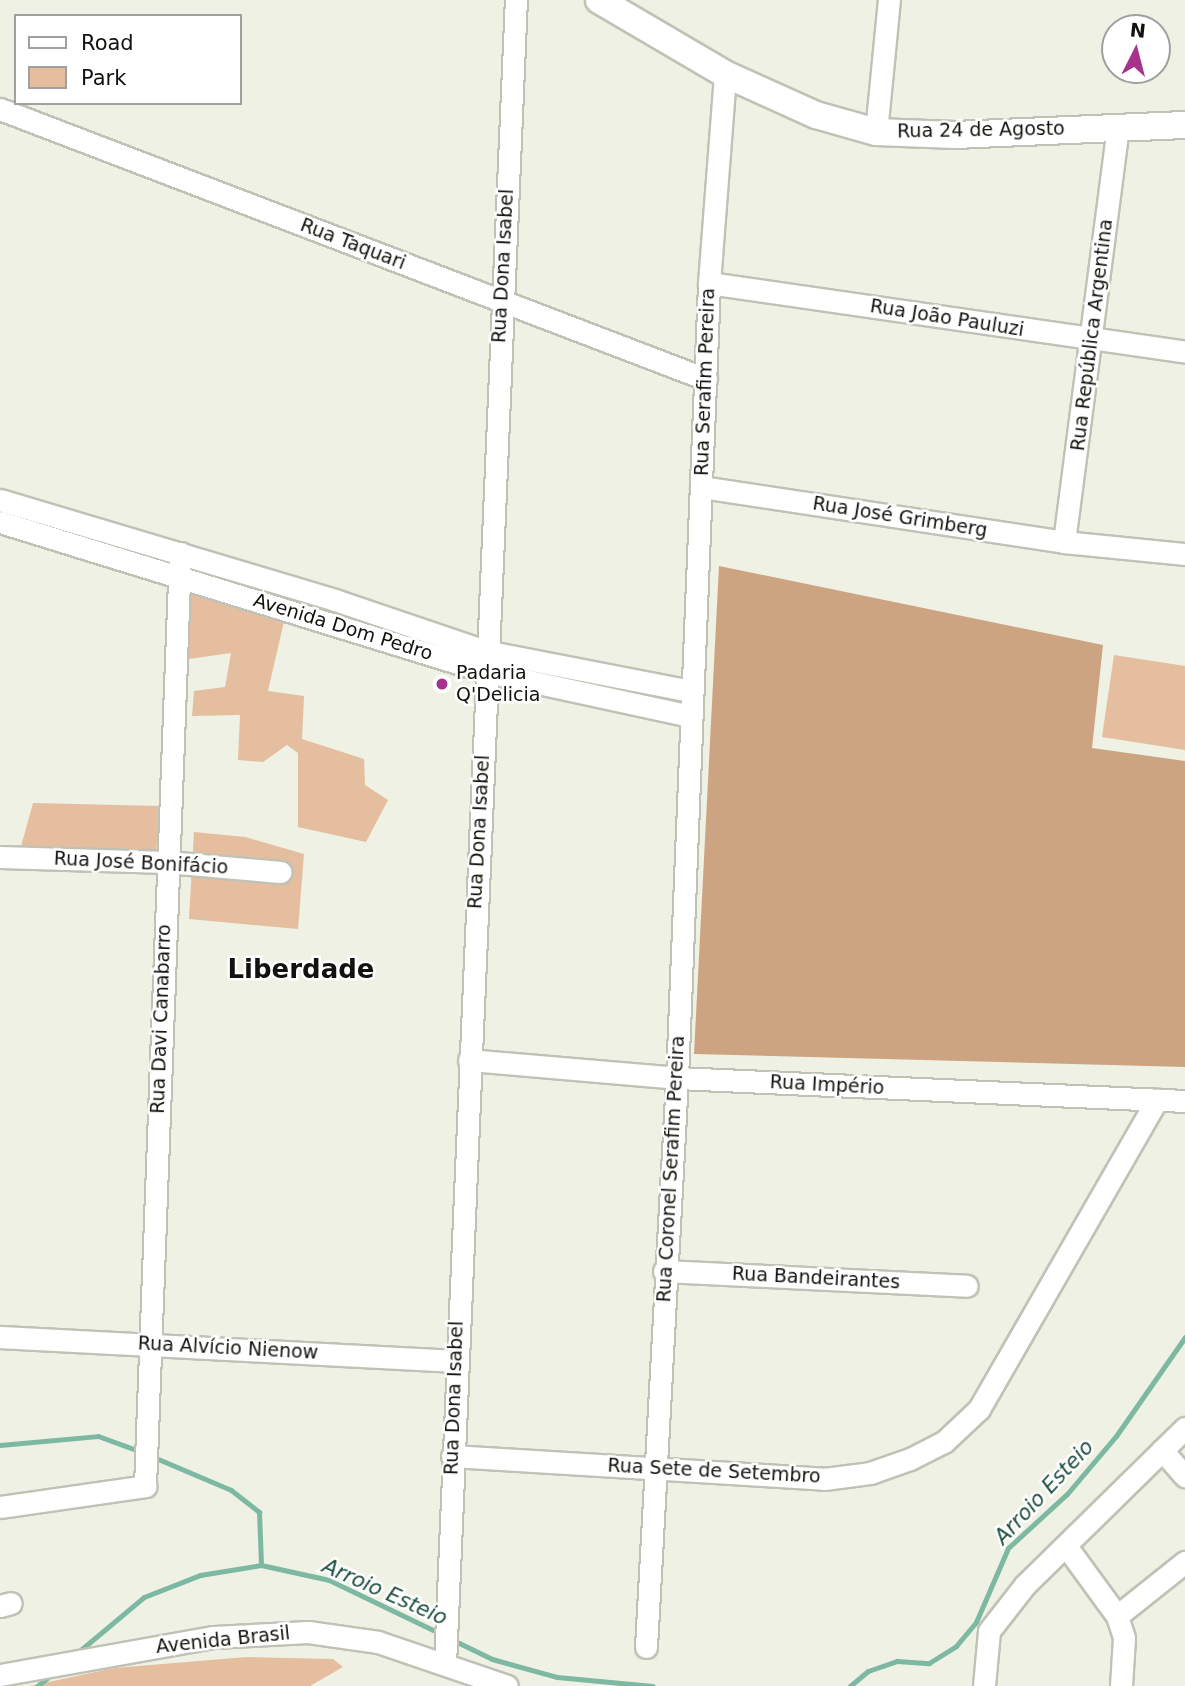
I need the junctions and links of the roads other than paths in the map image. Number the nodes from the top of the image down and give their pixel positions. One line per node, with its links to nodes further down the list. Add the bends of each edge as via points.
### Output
1 (516, 0): 10 (street, Rua Dona Isabel)
2 (599, 0): 4 (main road, Rua 24 de Agosto)
3 (889, 0): 8 (street)
4 (725, 74): 8 (main road, Rua 24 de Agosto, via 816,115); 9 (street, Rua Serafim Pereira)
5 (0, 109): 10 (street, Rua Taquari)
6 (1185, 125): 7 (main road, Rua 24 de Agosto)
7 (1118, 127): 8 (main road, Rua 24 de Agosto, via 955,135); 11 (street, Rua República Argentina)
8 (876, 132)
9 (709, 283): 11 (street, Rua João Pauluzi); 13 (street, Rua Serafim Pereira)
10 (502, 302): 13 (street, Rua Taquari); 32 (street, Rua Dona Isabel)
11 (1093, 340): 12 (street, Rua João Pauluzi); 19 (street, Rua República Argentina)
12 (1185, 352)
13 (706, 379): 14 (street, Rua Serafim Pereira)
14 (701, 487): 19 (street, Rua José Grimberg); 33 (street, Rua Serafim Pereira)
15 (0, 500): 16 (street, Avenida Dom Pedro)
16 (46, 513): 18 (street); 21 (street, Avenida Dom Pedro)
17 (0, 522): 18 (street, Avenida Dom Pedro)
18 (40, 534): 21 (street, Avenida Dom Pedro)
19 (1064, 542): 20 (street, Rua José Grimberg)
20 (1100, 547): 23 (street, Rua José Grimberg); 24 (street, Rua José Grimberg, via 1113,557)
21 (120, 548): 22 (street, Avenida Dom Pedro); 25 (street, Avenida Dom Pedro)
22 (180, 553): 25 (street, Rua Davi Canabarro); 26 (street, Avenida Dom Pedro)
23 (1185, 554)
24 (1185, 566)
25 (178, 577): 27 (street, Avenida Dom Pedro); 36 (street, Rua Davi Canabarro)
26 (257, 578): 27 (street); 28 (street, Avenida Dom Pedro)
27 (250, 598): 29 (street, Avenida Dom Pedro)
28 (335, 600): 29 (street); 30 (street, Avenida Dom Pedro)
29 (330, 622): 31 (street, Avenida Dom Pedro)
30 (413, 626): 31 (street); 32 (street, Avenida Dom Pedro)
31 (407, 647): 32 (street, Avenida Dom Pedro)
32 (486, 661): 33 (street, Avenida Dom Pedro); 34 (street, Avenida Dom Pedro); 38 (street, Rua Dona Isabel)
33 (691, 691): 34 (street, Rua Coronel Serafim Pereira)
34 (691, 716): 39 (street, Rua Coronel Serafim Pereira)
35 (0, 857): 36 (street, Rua José Bonifácio)
36 (167, 862): 37 (street, Rua José Bonifácio); 45 (street, Rua Davi Canabarro)
37 (281, 872)
38 (469, 1060): 39 (street, Rua Império); 46 (street, Rua Dona Isabel)
39 (677, 1078): 40 (street, Rua Império); 42 (street, Rua Coronel Serafim Pereira)
40 (1157, 1100): 41 (street, Rua Império); 50 (street, Rua Sete de Setembro, via 979,1409 945,1441 870,1474 824,1479)
41 (1185, 1101)
42 (664, 1271): 43 (street, Rua Bandeirantes); 50 (street, Rua Coronel Serafim Pereira)
43 (967, 1286)
44 (0, 1337): 45 (street, Rua Alvício Nienow)
45 (150, 1343): 46 (street, Rua Alvício Nienow); 52 (street, Rua Davi Canabarro, via 145,1476)
46 (456, 1361): 49 (street, Rua Dona Isabel)
47 (1185, 1428): 48 (street)
48 (1162, 1450): 51 (street); 53 (street)
49 (452, 1456): 50 (street, Rua Sete de Setembro); 57 (street, Rua Dona Isabel)
50 (656, 1468): 56 (street, Rua Coronel Serafim Pereira)
51 (1185, 1476)
52 (0, 1507)
53 (1066, 1546): 55 (street); 60 (street, via 989,1630)
54 (1185, 1562): 55 (street)
55 (1117, 1616): 61 (street, via 1124,1638)
56 (646, 1647)
57 (445, 1656): 58 (street, Avenida Brasil, via 308,1632 214,1637); 59 (street, Avenida Brasil)
58 (0, 1675)
59 (507, 1686)
60 (984, 1686)
61 (1121, 1686)

